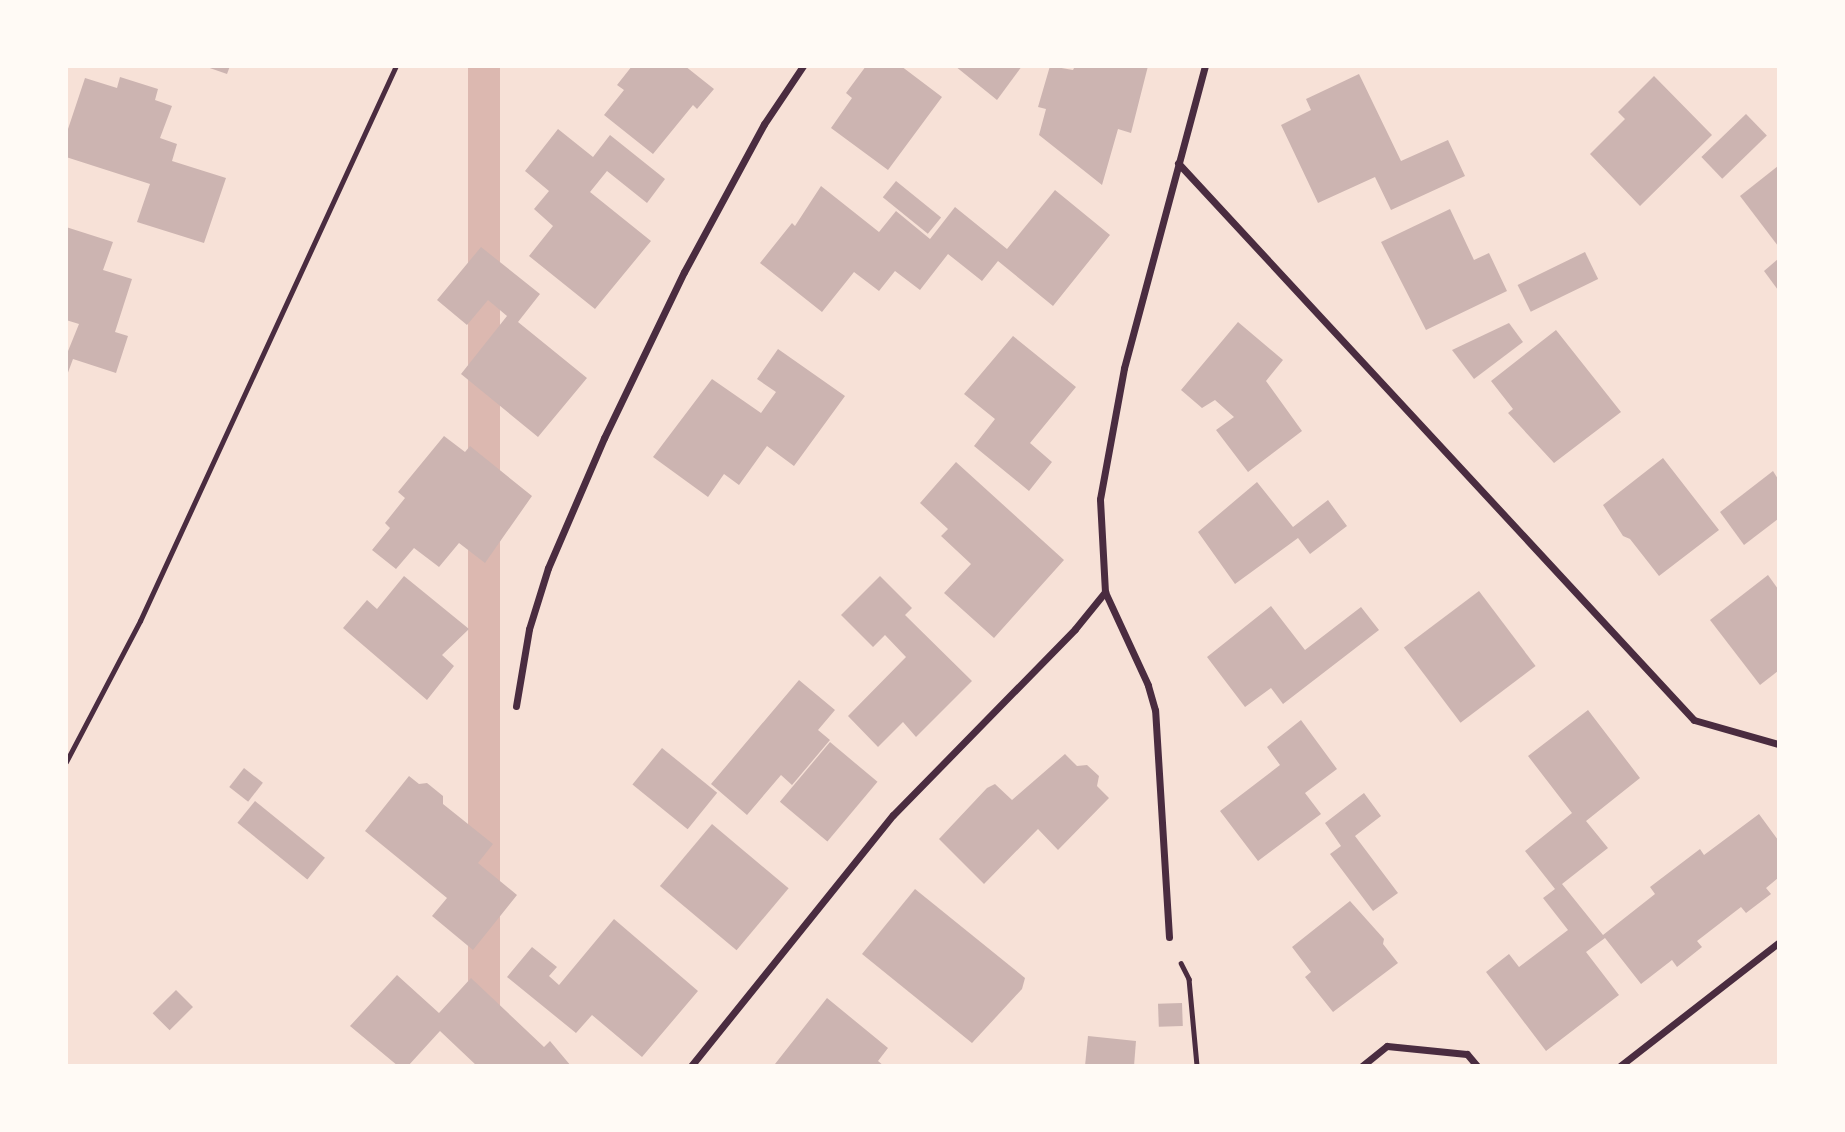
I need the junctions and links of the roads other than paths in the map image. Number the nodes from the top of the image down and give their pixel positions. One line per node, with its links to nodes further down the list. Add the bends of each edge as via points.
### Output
1 (803, 66): 5 (street, via 764,124 684,272 604,438 548,568 529,629)
2 (1205, 66): 3 (street)
3 (1178, 163): 4 (street, via 1124,368 1100,499); 6 (street, via 1694,720)
4 (1104, 592): 7 (street, via 1149,685 1155,710); 9 (street, via 1075,629 893,815)
5 (516, 706)
6 (1779, 744)
7 (1169, 937)
8 (1779, 943): 12 (street)
9 (691, 1066)
10 (1362, 1066): 11 (street, via 1387,1046 1468,1054)
11 (1477, 1066)
12 (1620, 1066)

